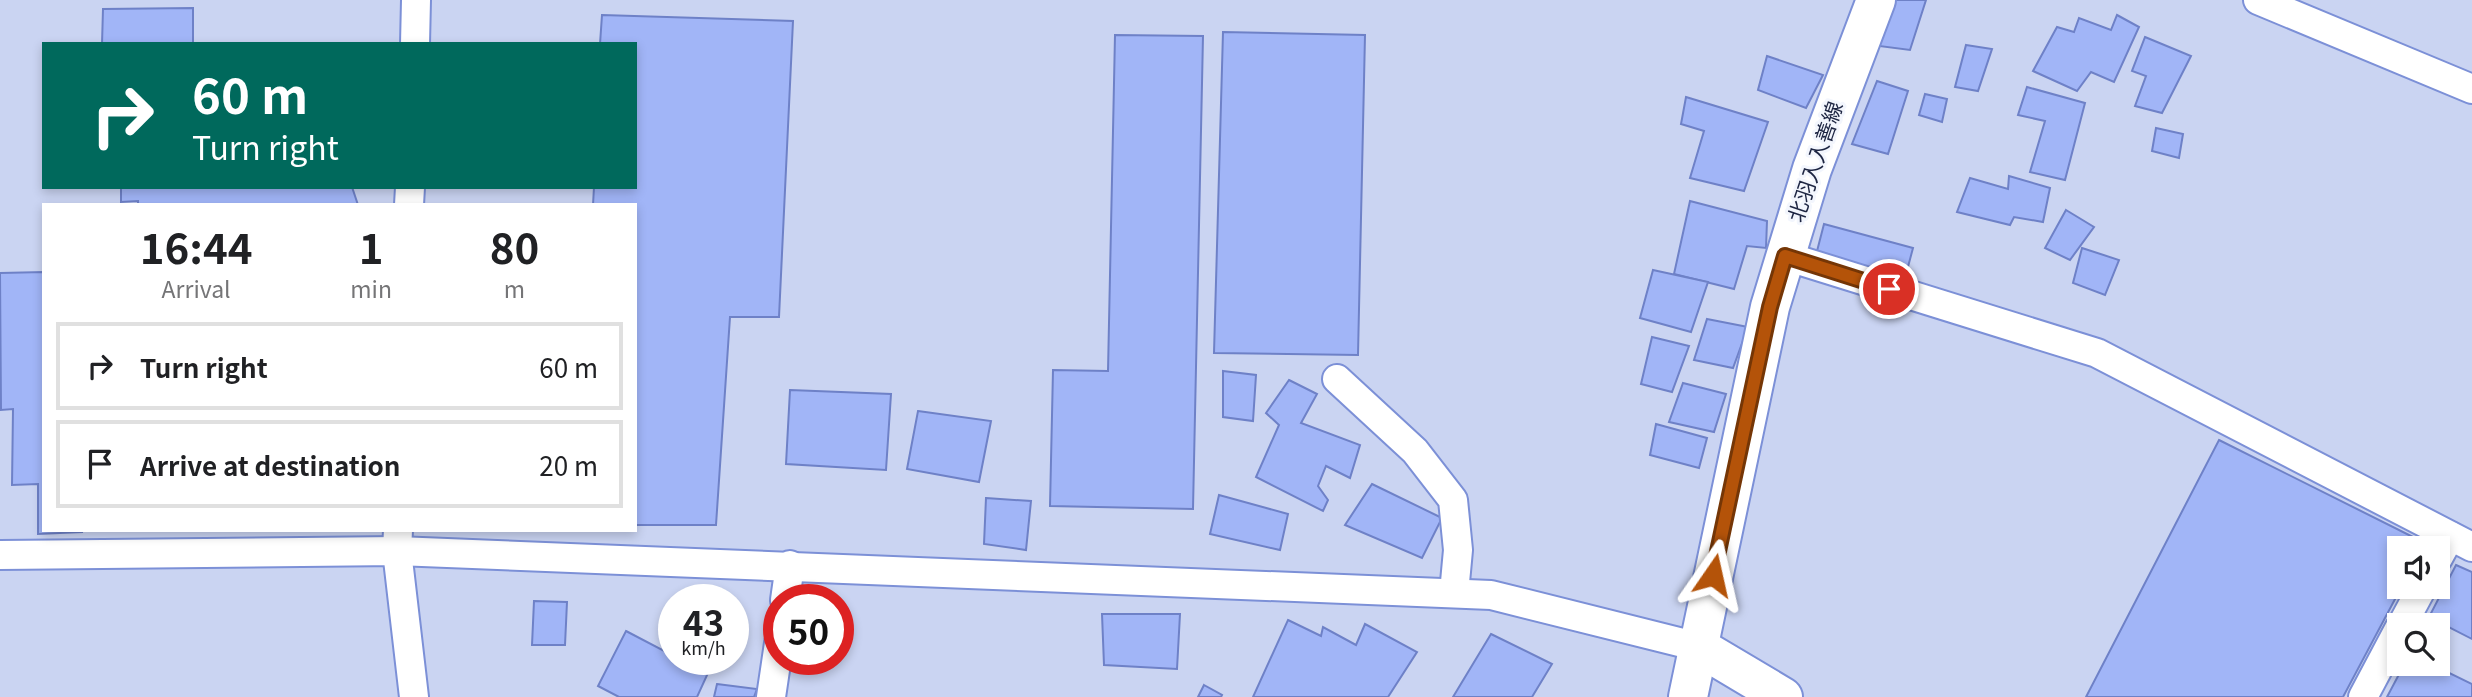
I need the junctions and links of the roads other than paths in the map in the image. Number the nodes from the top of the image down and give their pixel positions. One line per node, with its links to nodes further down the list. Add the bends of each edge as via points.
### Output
1 (416, 0): 4 (street)
2 (1876, 0): 6 (main road, 北羽入入善線, via 1812,169)
3 (2258, 0): 5 (street)
4 (415, 42)
5 (2472, 89)
6 (1785, 256): 9 (street, via 2097,353); 14 (main road, 北羽入入善線, via 1734,466)
7 (1337, 379): 13 (street, via 1415,451 1453,500 1458,550)
8 (398, 541): 10 (street); 11 (street); 17 (street)
9 (2453, 547)
10 (0, 555)
11 (790, 565): 12 (street); 13 (street)
12 (787, 584)
13 (1454, 593): 14 (street, via 1491,595)
14 (1699, 647): 19 (main road, 北羽入入善線); 20 (main road)
15 (2387, 652): 21 (street)
16 (774, 675): 18 (street)
17 (414, 697)
18 (771, 697)
19 (1688, 697)
20 (1783, 697)
21 (2363, 697)

